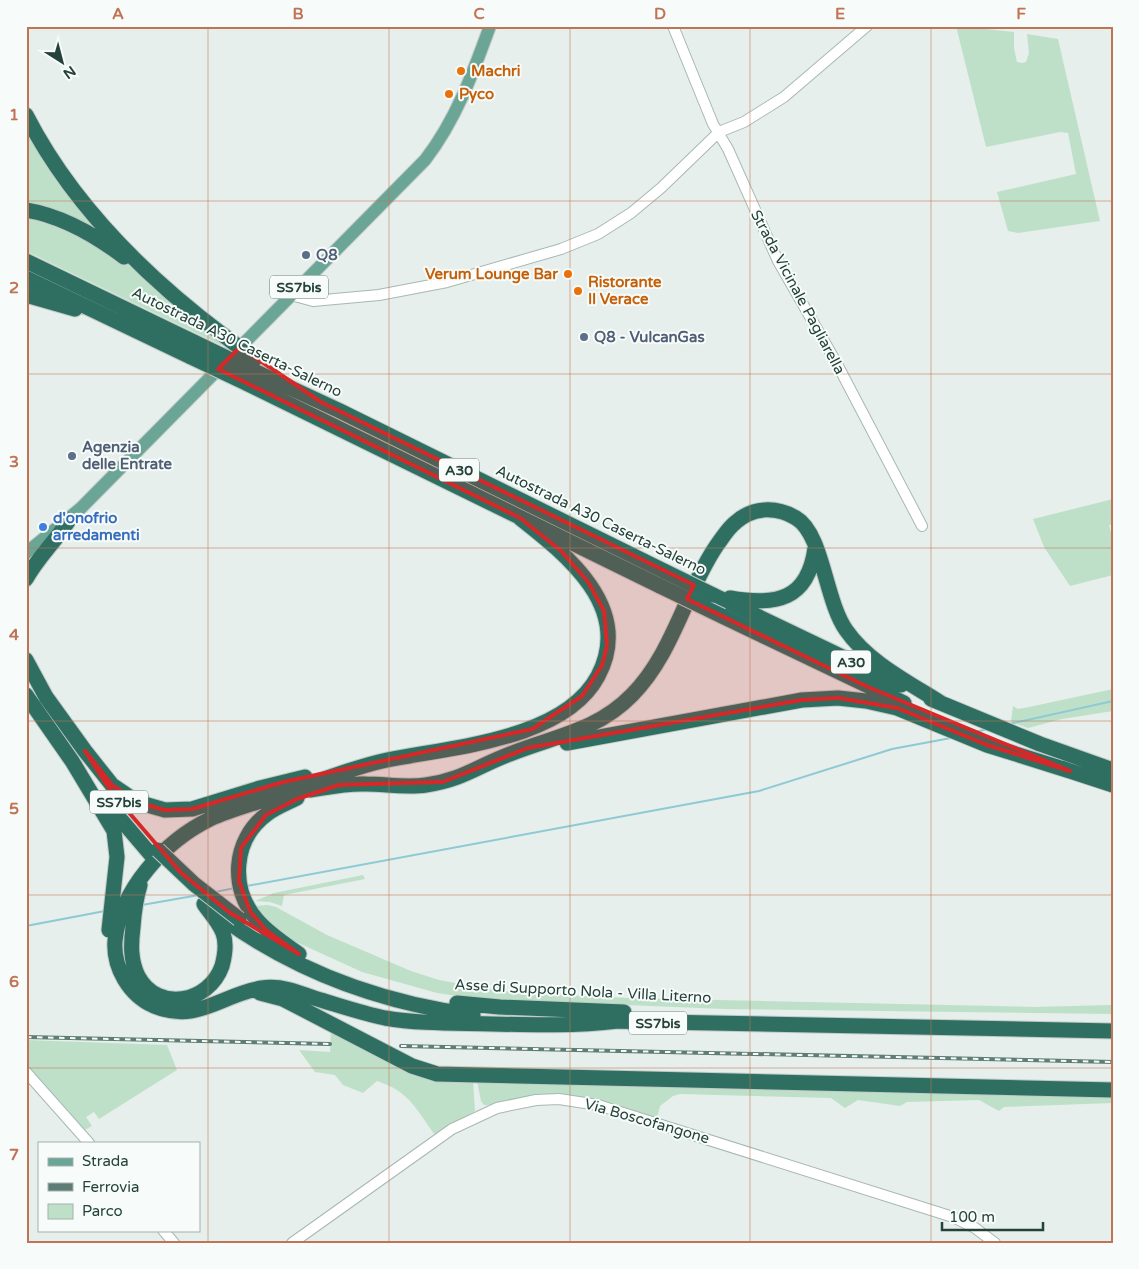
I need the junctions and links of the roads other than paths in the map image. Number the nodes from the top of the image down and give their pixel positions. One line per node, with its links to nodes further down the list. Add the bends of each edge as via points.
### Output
1 (490, 26): 11 (main road, SS7bis, via 469,82 440,141)
2 (672, 26): 5 (street, Strada Vicinale Pagliarella)
3 (867, 26): 5 (street, via 784,97 744,122)
4 (26, 115): 9 (highway, via 77,194)
5 (719, 132): 11 (street, via 662,188 631,213 598,234 561,249 447,282 380,295 313,301); 17 (street, Strada Vicinale Pagliarella, via 778,261 836,362)
6 (26, 210): 9 (highway, via 51,216 88,232)
7 (26, 261): 13 (highway, Autostrada A30 Caserta-Salerno / A30)
8 (26, 278): 12 (highway, Autostrada A30 Caserta-Salerno / A30)
9 (163, 287): 14 (highway, bridge, via 223,335)
10 (26, 295): 12 (highway)
11 (291, 295): 16 (main road, SS7bis)
12 (117, 321): 13 (highway, Autostrada A30 Caserta-Salerno / A30)
13 (194, 350): 14 (highway, Autostrada A30 Caserta-Salerno / A30, bridge)
14 (251, 371): 15 (highway, Autostrada A30 Caserta-Salerno / A30); 21 (highway, Autostrada A30 Caserta-Salerno / A30, bridge, via 321,402)
15 (520, 518): 27 (highway, Autostrada A30 Caserta-Salerno / A30, bridge); 29 (highway, via 561,551 588,582 604,611 608,626 607,646 597,678 582,696 556,717 532,729)
16 (68, 520): 19 (main road, SS7bis); 20 (highway, SS7bis)
17 (922, 526)
18 (816, 544): 21 (highway, via 809,574 799,588 783,598 759,602); 26 (highway, via 830,599 850,636 878,662); 28 (highway, via 805,525 774,510 753,512 735,522 701,570 647,678 603,719)
19 (26, 553)
20 (26, 579)
21 (713, 595): 26 (highway, Autostrada A30 Caserta-Salerno / A30, via 876,675)
22 (26, 660): 25 (highway, SS7bis)
23 (26, 675): 25 (highway, SS7bis); 36 (highway, SS7bis)
24 (26, 695): 32 (highway, SS7bis)
25 (46, 697): 31 (highway, SS7bis)
26 (941, 703): 33 (highway, Autostrada A30 Caserta-Salerno / A30)
27 (940, 722): 30 (highway, via 866,701 838,698 802,700); 35 (highway)
28 (558, 738): 29 (highway); 30 (highway)
29 (497, 739): 34 (highway, via 392,759)
30 (528, 748): 34 (highway, via 498,758 459,779 423,786)
31 (85, 751): 34 (highway, via 123,794 136,802 165,810 192,809 283,782); 37 (highway, Asse di Supporto Nola - Villa Literno / SS7bis)
32 (72, 761): 36 (highway, SS7bis); 38 (highway, via 114,831)
33 (1113, 770)
34 (337, 779): 37 (highway, via 206,821); 39 (highway, via 266,815 246,837 238,868 241,890)
35 (1113, 785)
36 (117, 814): 37 (highway, Asse di Supporto Nola - Villa Literno / SS7bis)
37 (154, 857): 38 (highway); 39 (highway, Asse di Supporto Nola - Villa Literno / SS7bis, bridge, via 194,884); 39 (highway, Asse di Supporto Nola - Villa Literno / SS7bis, via 204,904)
38 (124, 902): 39 (highway, via 132,936 133,961 139,978 168,999 188,999 208,988 220,972 226,950 222,932); 40 (highway, via 112,934 124,980 136,994 153,1006 183,1012 208,1008)
39 (233, 918): 41 (highway, Asse di Supporto Nola - Villa Literno / SS7bis, via 299,954 382,986 417,996 472,1005 695,1014); 42 (highway, Asse di Supporto Nola - Villa Literno / SS7bis, via 260,943 310,970 396,1000 472,1015)
40 (237, 996): 42 (highway, via 261,988 280,988 369,1014 407,1021 554,1026); 45 (highway, via 253,993 284,1000 412,1066 437,1074)
41 (1113, 1021)
42 (618, 1022): 43 (highway, Asse di Supporto Nola - Villa Literno / SS7bis)
43 (1113, 1031)
44 (26, 1072): 46 (street)
45 (1113, 1090)
46 (88, 1142)
47 (165, 1232): 48 (street)
48 (174, 1243)
49 (292, 1243): 50 (street, Via Boscofangone, via 467,1121 516,1102 558,1099 598,1106 661,1124 953,1217)
50 (995, 1243)

